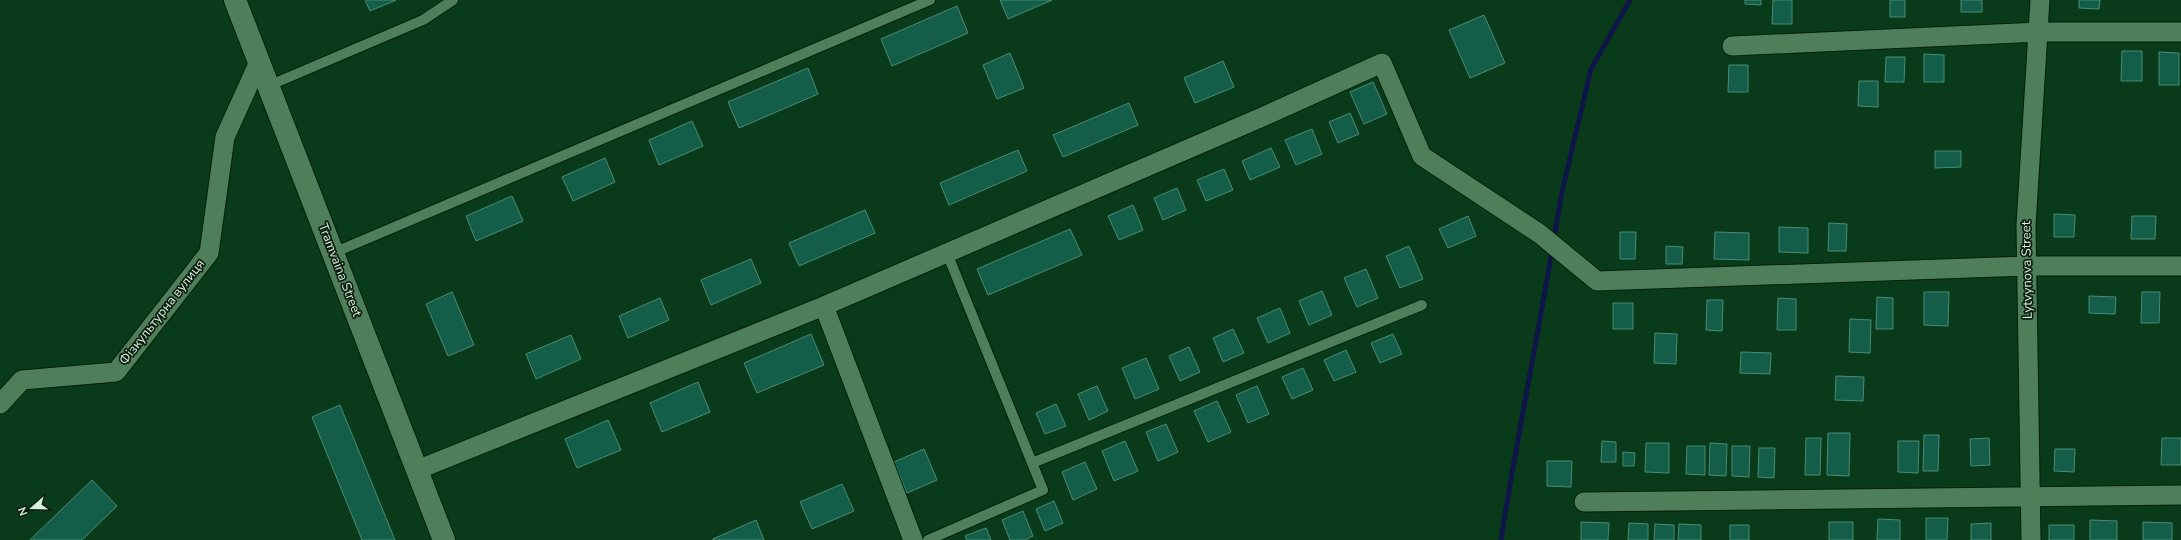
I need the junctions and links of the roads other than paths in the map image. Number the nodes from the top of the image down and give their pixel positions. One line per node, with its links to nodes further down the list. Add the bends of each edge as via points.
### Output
1 (235, 0): 8 (street, Tramvaina Street)
2 (452, 0): 9 (lane, via 423,20)
3 (930, 0): 10 (lane)
4 (2040, 0): 5 (street, Lytvynova Street)
5 (2039, 32): 6 (street); 7 (street); 12 (street, Lytvynova Street, via 2026,225)
6 (2181, 32)
7 (1732, 46)
8 (259, 62): 9 (street, Tramvaina Street); 16 (street, Фiзкультурна вулиця, via 225,137 209,253 116,372 22,380)
9 (268, 86): 10 (street, Tramvaina Street)
10 (333, 253): 18 (street, Tramvaina Street)
11 (947, 253): 12 (street, via 1382,63 1422,156 1540,234 1597,282); 15 (street); 17 (lane)
12 (2027, 266): 13 (street); 19 (street, Lytvynova Street)
13 (2181, 266)
14 (1422, 305): 17 (lane)
15 (824, 306): 18 (street); 23 (street)
16 (0, 404)
17 (1032, 463): 24 (lane, via 1043,490)
18 (417, 470): 22 (street, Tramvaina Street)
19 (2031, 495): 20 (street); 21 (street); 25 (street, Lytvynova Street)
20 (2181, 495)
21 (1584, 502)
22 (444, 540)
23 (913, 540)
24 (928, 540)
25 (2031, 540)

